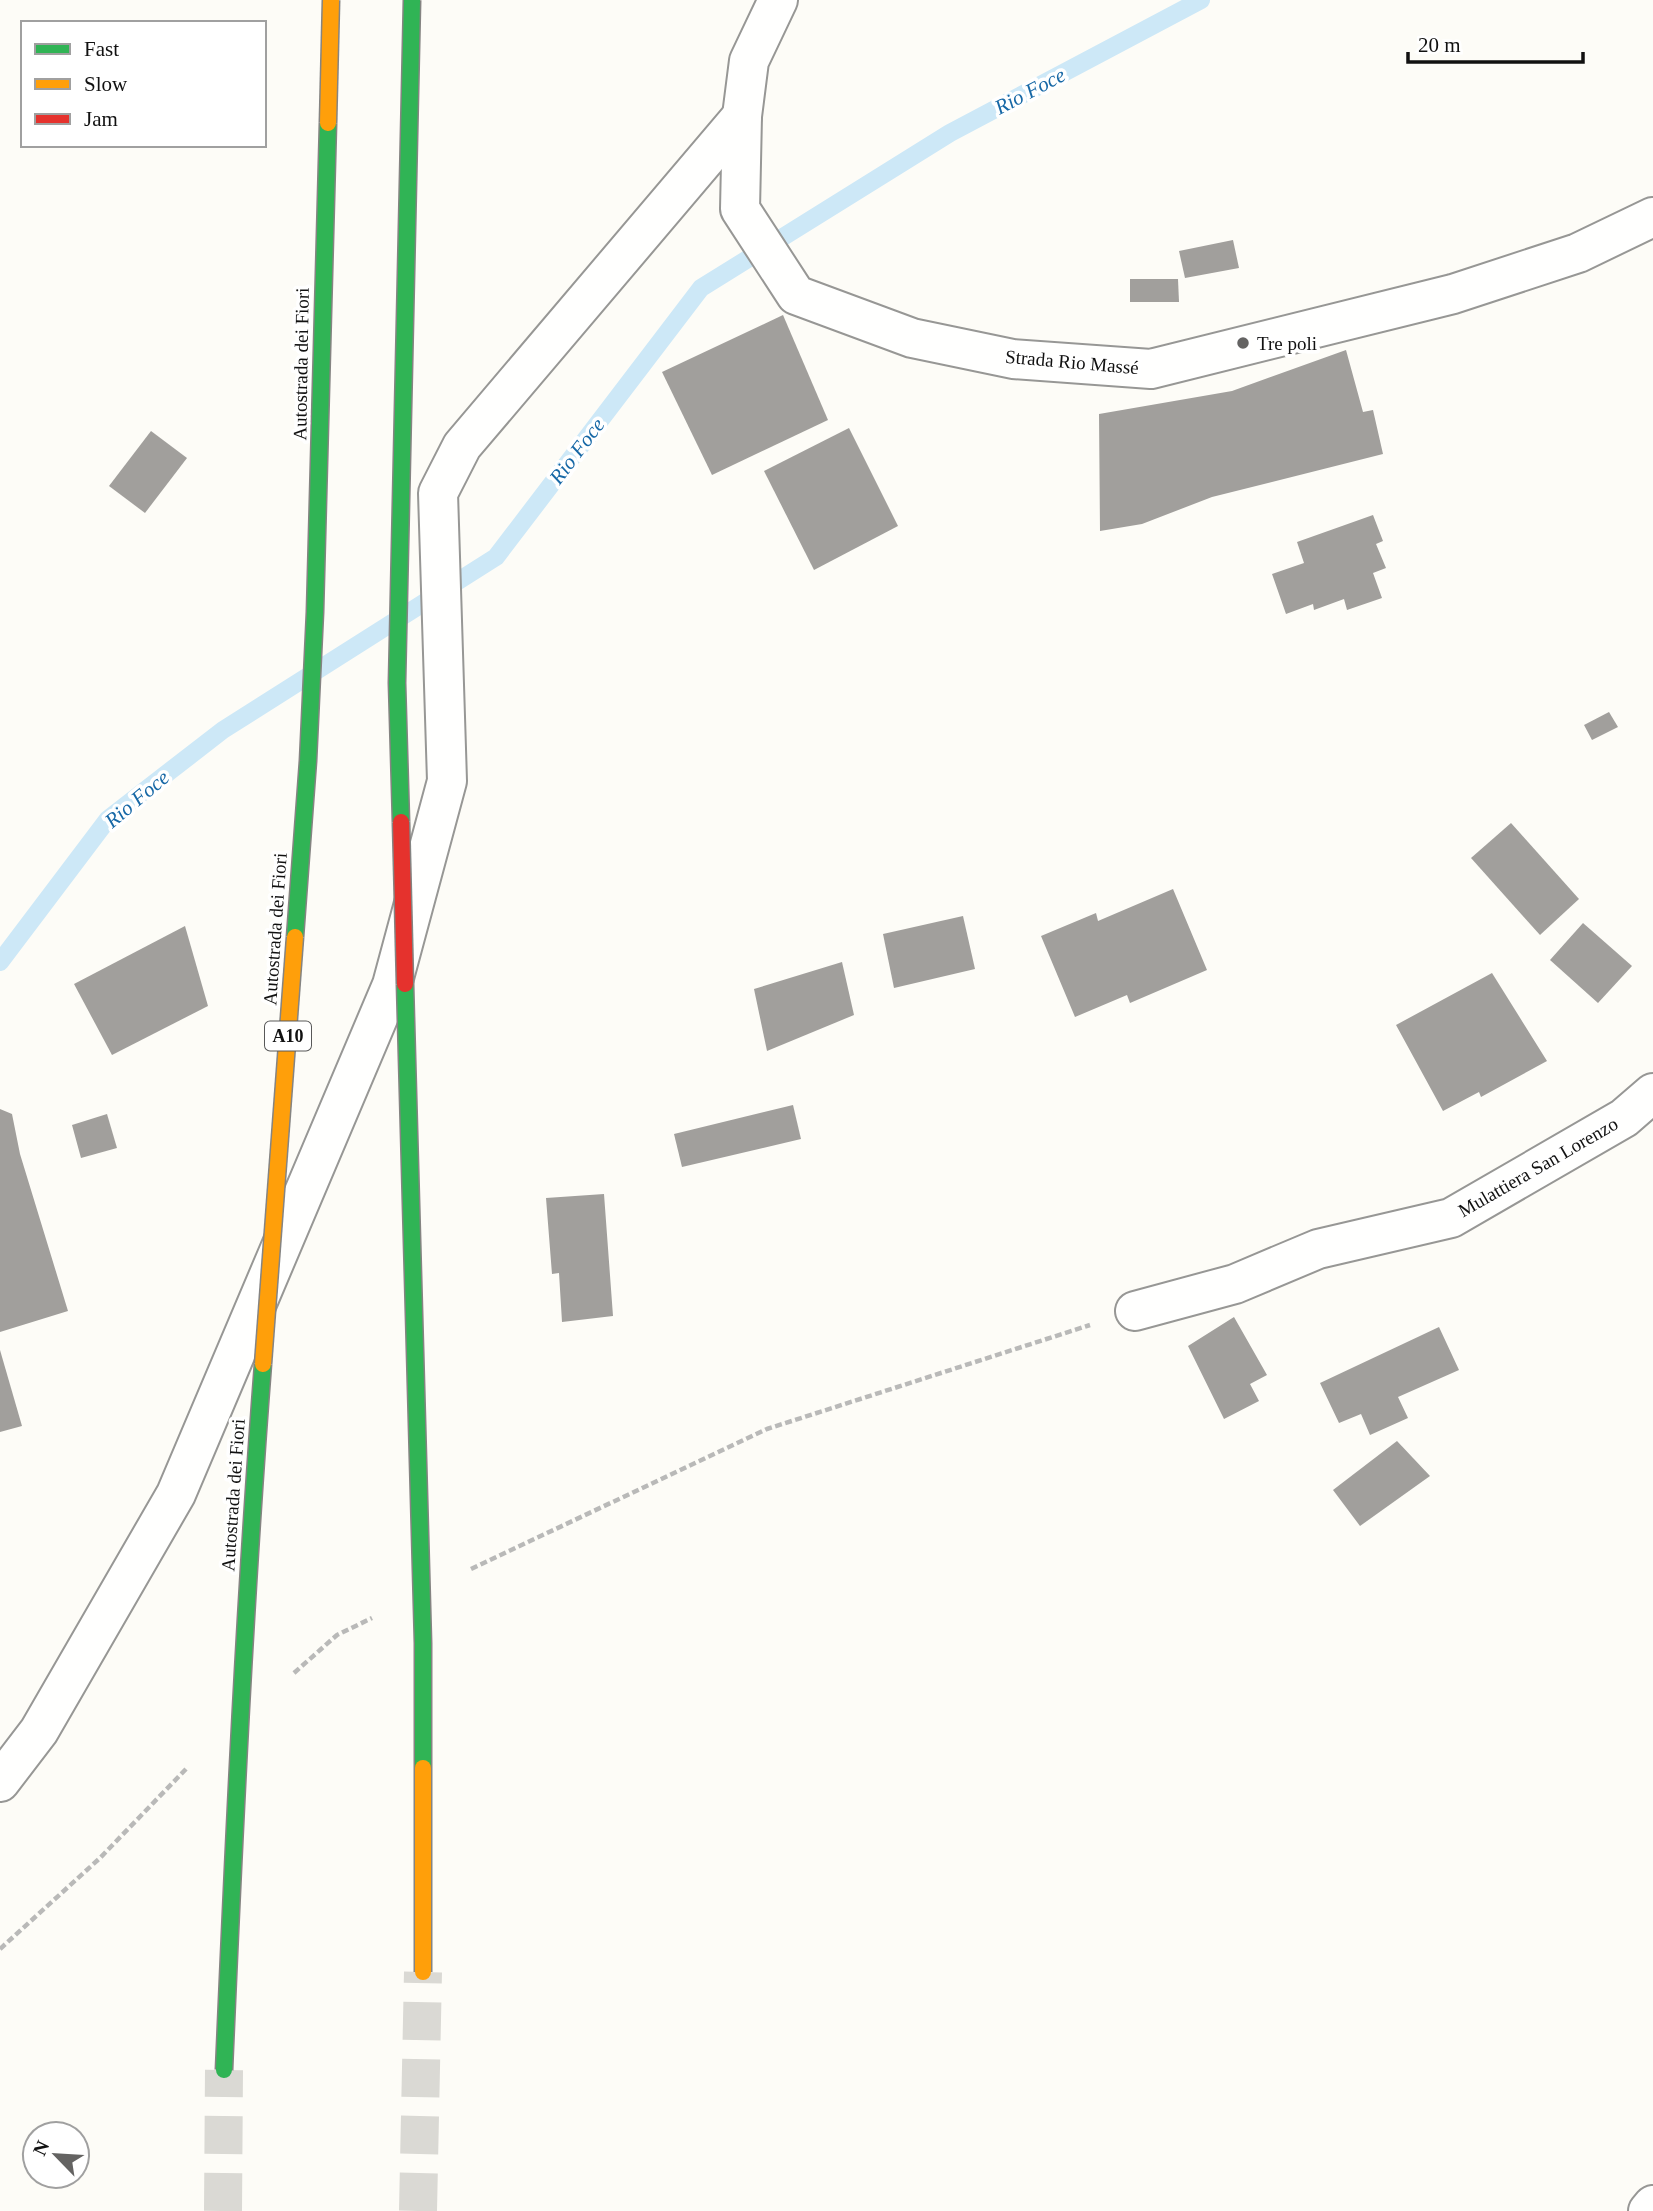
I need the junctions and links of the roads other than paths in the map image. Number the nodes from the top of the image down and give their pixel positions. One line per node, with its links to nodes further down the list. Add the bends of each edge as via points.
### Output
1 (331, 0): 10 (highway, Autostrada dei Fiori / A10, bridge, via 310,734 251,1520)
2 (412, 0): 9 (highway, bridge, via 397,683 424,1643)
3 (778, 0): 4 (street, Strada Rio Massé, via 749,61)
4 (742, 116): 5 (street, Strada Rio Massé, via 740,209 796,295 912,338 1013,359 1151,369 1453,294 1578,253); 8 (street, via 462,446 438,493 447,781 393,985 176,1494 39,1731)
5 (1653, 217)
6 (1653, 1093): 7 (street, Mulattiera San Lorenzo, via 1624,1118 1451,1218 1318,1249 1235,1284)
7 (1135, 1311)
8 (0, 1782)
9 (423, 1972)
10 (224, 2070)
11 (1653, 2205): 12 (street)
12 (1648, 2211)

